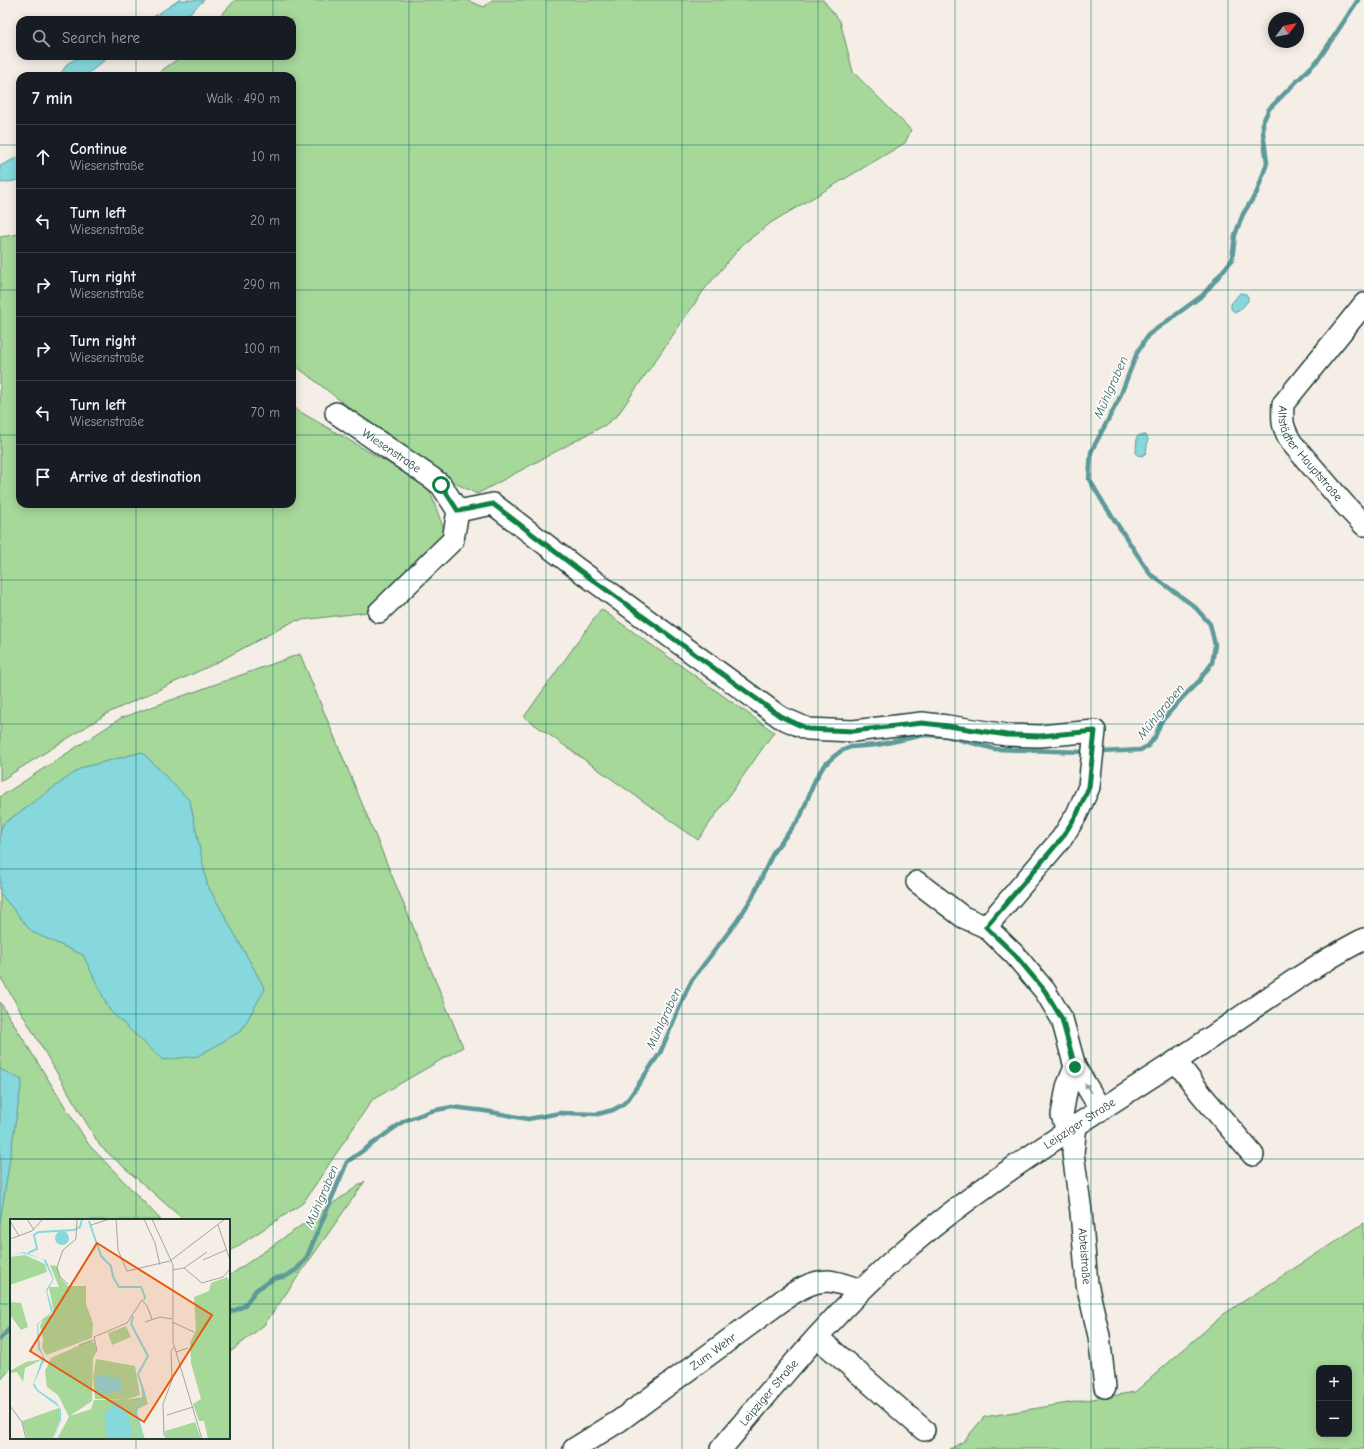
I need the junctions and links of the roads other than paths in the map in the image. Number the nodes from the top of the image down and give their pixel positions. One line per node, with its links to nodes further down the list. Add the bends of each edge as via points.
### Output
1 (1364, 304): 4 (street, Altstädter Hauptstraße, via 1283,404 1282,422 1292,442)
2 (336, 413): 3 (street, Wiesenstraße, via 441,485)
3 (458, 511): 5 (street, via 453,540); 7 (street, via 493,504 780,716 808,729 853,731 922,723 1007,735 1040,736 1095,731 1089,787 1077,814 1062,838)
4 (1364, 525)
5 (379, 612)
6 (917, 882): 7 (street, via 964,917)
7 (986, 927): 10 (street, via 1015,955 1045,991 1062,1019)
8 (1364, 939): 9 (street, Leipziger Straße, via 1305,974)
9 (1176, 1061): 11 (street, Leipziger Straße); 13 (street)
10 (1075, 1067): 11 (street, one-way to 10); 12 (street, via 1067,1087)
11 (1101, 1110): 12 (street, Leipziger Straße)
12 (1068, 1124): 14 (street, Leipziger Straße, via 897,1257); 16 (street, Abteistraße, via 1083,1226 1087,1284)
13 (1253, 1155)
14 (862, 1290): 15 (street, Leipziger Straße); 18 (street, Zum Wehr, via 829,1281 817,1282 799,1289 619,1420)
15 (817, 1337): 17 (street); 19 (street, Leipziger Straße)
16 (1105, 1386)
17 (924, 1430)
18 (574, 1449)
19 (721, 1449)

